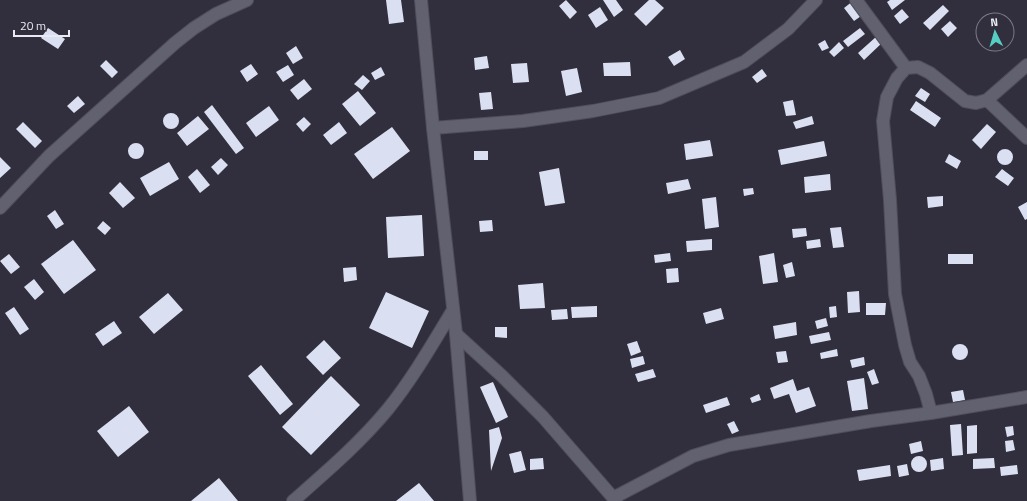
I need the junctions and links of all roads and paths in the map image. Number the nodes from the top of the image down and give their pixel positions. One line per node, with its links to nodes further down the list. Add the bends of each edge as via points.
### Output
1 (247, 0): 10 (street, via 216,14 175,43 49,156)
2 (421, 0): 8 (street)
3 (816, 0): 8 (street, via 788,29 744,62 659,98 523,121)
4 (856, 0): 6 (street)
5 (1027, 65): 7 (street)
6 (906, 68): 7 (street, via 918,67 930,73 965,101 976,103); 14 (street, via 897,78 887,97 883,121 895,294 904,345 910,362 919,376)
7 (987, 100): 9 (street)
8 (433, 128): 11 (street)
9 (1027, 138)
10 (0, 208)
11 (453, 310): 12 (street); 16 (street, via 412,377 387,410 338,462)
12 (456, 334): 15 (street, via 543,418); 17 (street)
13 (1027, 396): 14 (street)
14 (931, 413): 15 (street, via 729,445 693,456)
15 (614, 499)
16 (294, 501)
17 (470, 501)

